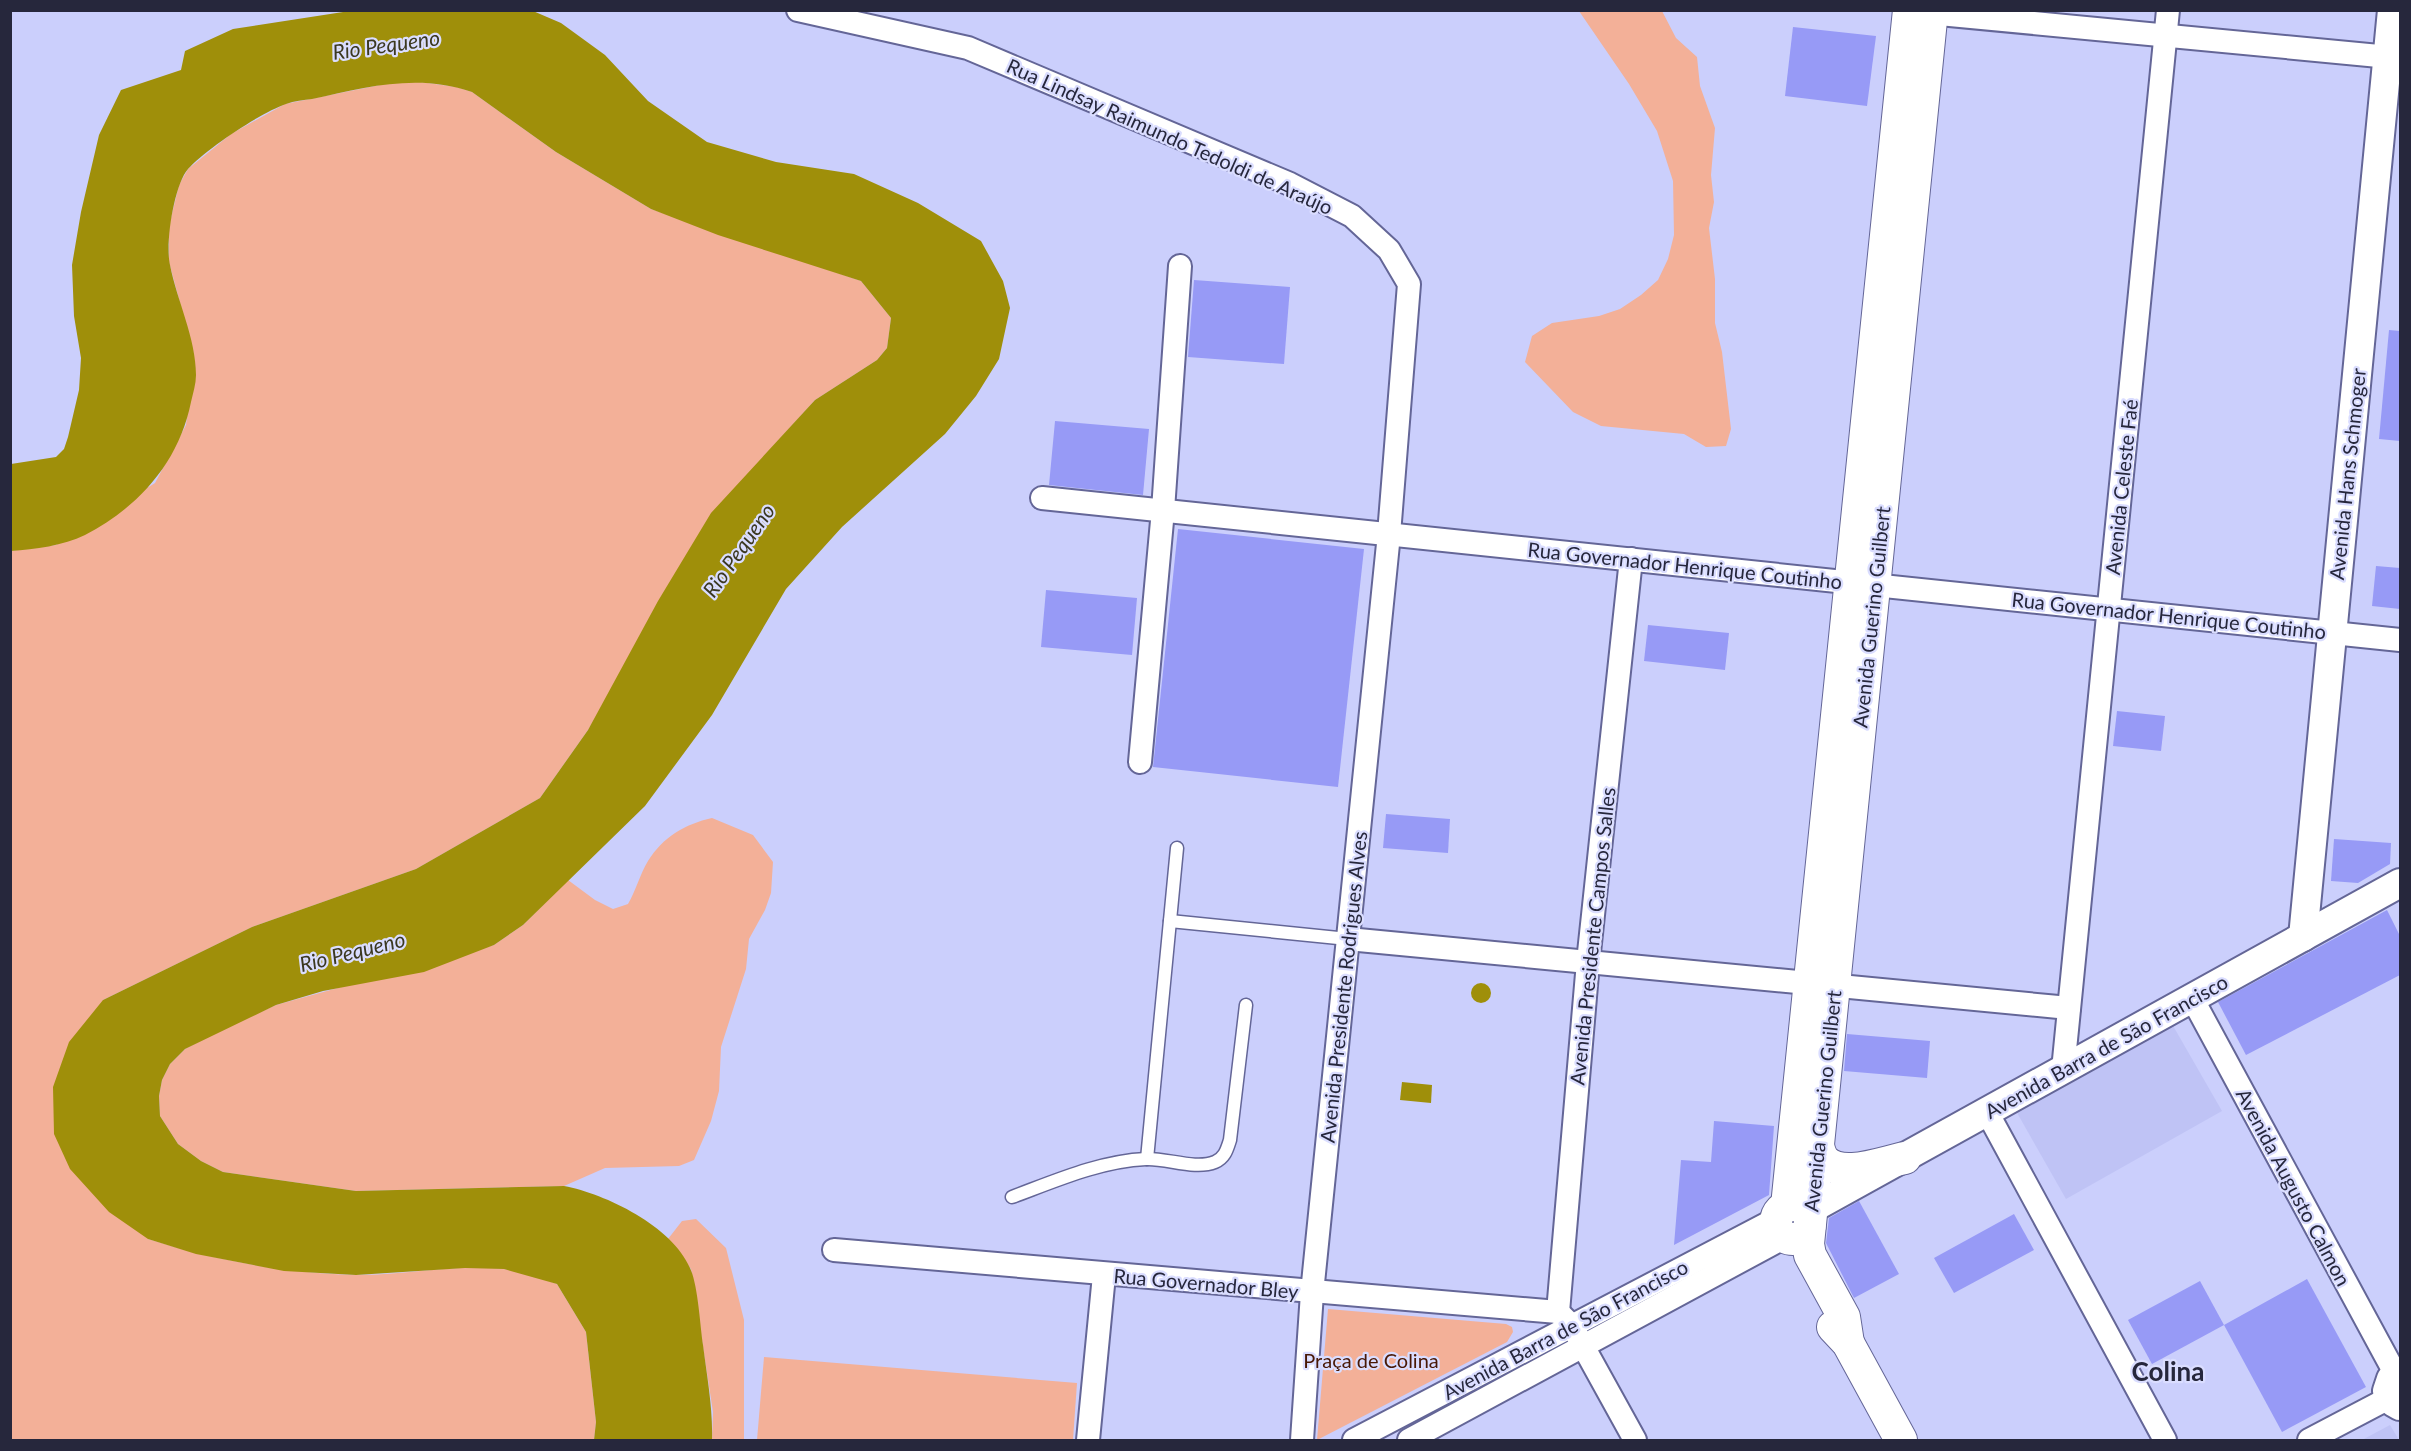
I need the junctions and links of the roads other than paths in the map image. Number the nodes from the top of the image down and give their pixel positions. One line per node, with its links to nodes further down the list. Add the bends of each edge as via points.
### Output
1 (798, 10): 11 (street, Rua Lindsay Raimundo Tedoldi de Araújo, via 968,48 1290,184 1352,216 1389,250 1409,284)
2 (2168, 10): 5 (street, Avenida Celeste Faé)
3 (2392, 10): 6 (street, Avenida Hans Schmoger)
4 (1916, 11): 5 (street); 13 (main road, Avenida Guerino Guilbert)
5 (2166, 36): 6 (street); 14 (street, Avenida Celeste Faé)
6 (2394, 57): 15 (street, Avenida Hans Schmoger)
7 (2400, 82): 15 (street, Avenida Hans Schmoger)
8 (1180, 266): 10 (street)
9 (1042, 498): 10 (street, Rua Governador Henrique Coutinho)
10 (1163, 510): 11 (street, Rua Governador Henrique Coutinho); 17 (street)
11 (1389, 534): 12 (street, Rua Governador Henrique Coutinho); 22 (street, Avenida Presidente Rodrigues Alves)
12 (1631, 559): 13 (street, Rua Governador Henrique Coutinho); 23 (street, Avenida Presidente Campos Salles)
13 (1862, 583): 14 (street, Rua Governador Henrique Coutinho); 24 (main road, Avenida Guerino Guilbert)
14 (2109, 609): 15 (street, Rua Governador Henrique Coutinho); 27 (street, Avenida Celeste Faé)
15 (2339, 633): 16 (street, Rua Governador Henrique Coutinho); 21 (street, Avenida Hans Schmoger)
16 (2400, 640)
17 (1140, 762)
18 (1177, 848): 20 (lane)
19 (2399, 888): 21 (street, Avenida Barra de São Francisco)
20 (1170, 921): 22 (lane); 32 (lane)
21 (2311, 933): 25 (street, Avenida Barra de São Francisco)
22 (1348, 939): 23 (street); 37 (street, Avenida Presidente Rodrigues Alves)
23 (1588, 962): 24 (street); 38 (street, Avenida Presidente Campos Salles)
24 (1822, 984): 27 (street); 30 (main road, Avenida Guerino Guilbert); 34 (main road, Avenida Guerino Guilbert)
25 (2192, 998): 28 (street, Avenida Barra de São Francisco); 40 (street, Avenida Augusto Calmon)
26 (1246, 1005): 32 (lane, via 1225,1156 1204,1164)
27 (2069, 1008): 28 (street, Avenida Celeste Faé)
28 (2063, 1070): 29 (street, Avenida Barra de São Francisco)
29 (1987, 1112): 31 (street, Avenida Barra de São Francisco); 47 (street)
30 (1818, 1146): 31 (main road, via 1823,1159 1835,1168 1852,1169); 34 (main road, Avenida Guerino Guilbert)
31 (1905, 1158): 34 (street, Avenida Barra de São Francisco)
32 (1147, 1159): 33 (lane, via 1086,1170)
33 (1012, 1197)
34 (1794, 1219): 38 (street, Avenida Barra de São Francisco); 39 (street, Avenida Barra de São Francisco); 46 (main road, via 1844,1317 1848,1343)
35 (834, 1250): 36 (street, Rua Governador Bley)
36 (1104, 1275): 37 (street, Rua Governador Bley); 42 (street)
37 (1312, 1293): 38 (street, Rua Governador Bley); 43 (street, Avenida Presidente Rodrigues Alves)
38 (1565, 1319): 39 (street); 41 (street, Avenida Barra de São Francisco)
39 (1584, 1346): 44 (street, Avenida Barra de São Francisco); 45 (street)
40 (2397, 1395): 48 (street)
41 (1364, 1438)
42 (1088, 1440)
43 (1302, 1440)
44 (1409, 1440)
45 (1635, 1440)
46 (1902, 1440)
47 (2165, 1440)
48 (2309, 1440)

